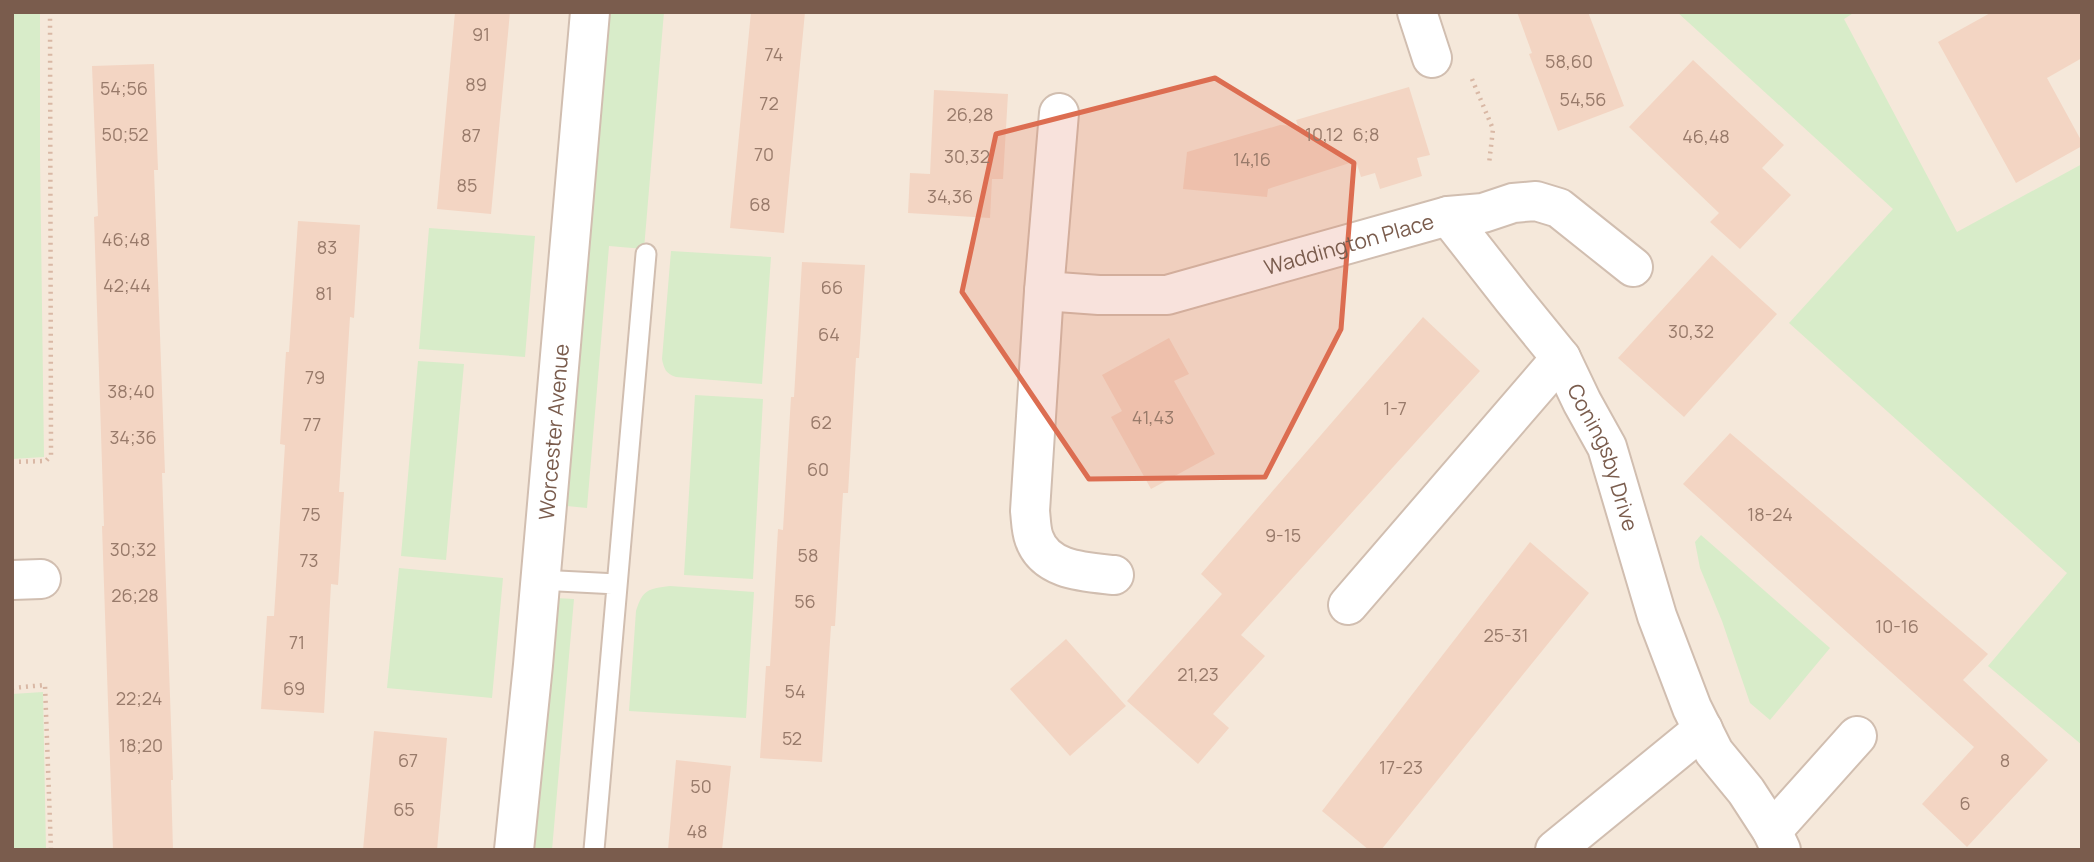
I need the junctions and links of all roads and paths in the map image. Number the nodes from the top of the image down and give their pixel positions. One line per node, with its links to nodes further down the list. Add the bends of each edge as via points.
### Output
1 (50, 12): 11 (path, via 51,455 46,461)
2 (590, 12): 13 (street, Worcester Avenue)
3 (1417, 12): 4 (street)
4 (1432, 58): 6 (path, via 1460,48 1493,130)
5 (1059, 113): 9 (street)
6 (1466, 215): 8 (street, Waddington Place, via 1536,201 1559,208); 9 (street, Waddington Place, via 1167,295); 10 (street, Coningsby Drive, via 1513,299)
7 (646, 254): 14 (lane)
8 (1633, 267)
9 (1044, 291): 12 (street, via 1030,510 1034,540 1051,563)
10 (1561, 358): 15 (street); 17 (street, Coningsby Drive, via 1607,447 1657,616)
11 (12, 462)
12 (1114, 575)
13 (539, 580): 14 (lane); 21 (street, Worcester Avenue)
14 (617, 584): 22 (lane)
15 (1348, 605)
16 (12, 688): 20 (path, via 45,685)
17 (1703, 729): 19 (street, Coningsby Drive); 23 (street)
18 (1857, 736): 19 (street, Coningsby Drive)
19 (1776, 840)
20 (51, 850)
21 (513, 850)
22 (594, 850)
23 (1555, 850)

